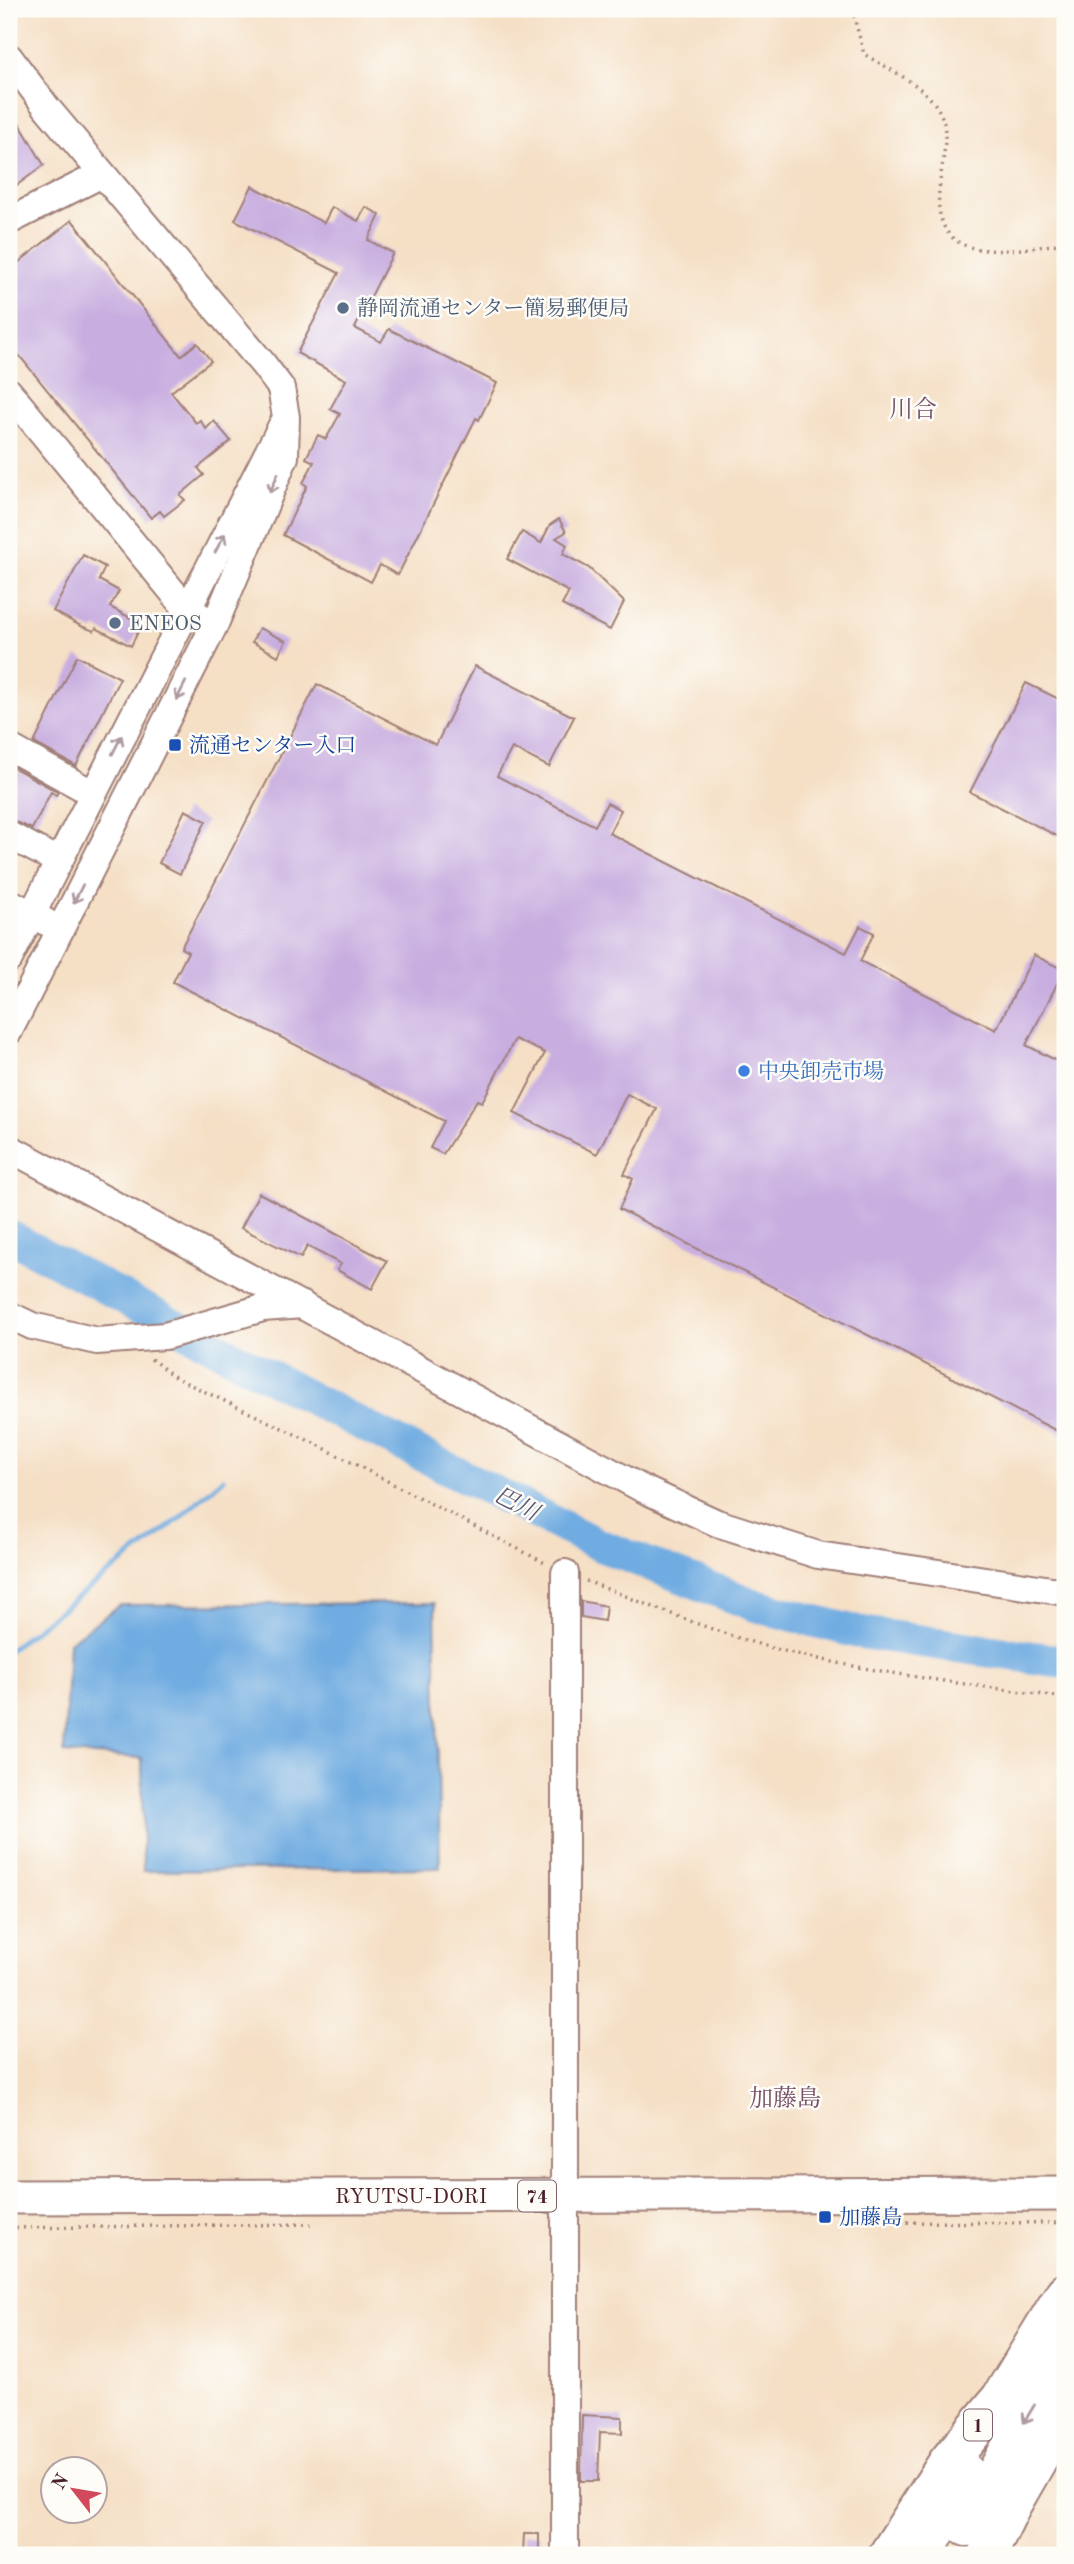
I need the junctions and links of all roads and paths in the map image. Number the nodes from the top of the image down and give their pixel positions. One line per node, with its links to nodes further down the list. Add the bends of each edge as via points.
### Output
1 (852, 9): 5 (path, via 864,54 928,96 943,118 939,221 953,239 974,250)
2 (9, 57): 3 (street)
3 (102, 174): 4 (street); 7 (street, via 263,363 281,388)
4 (9, 221)
5 (1065, 243)
6 (9, 392): 8 (street)
7 (286, 417): 8 (street, one-way to 7); 9 (street, one-way to 9, via 285,457)
8 (186, 608): 9 (street); 11 (street, one-way to 8)
9 (215, 624): 15 (street, one-way to 15)
10 (9, 747): 11 (street)
11 (93, 793): 13 (street)
12 (9, 835): 13 (street)
13 (58, 862): 14 (street)
14 (20, 908): 15 (street); 16 (street)
15 (60, 929): 17 (street)
16 (9, 959)
17 (9, 1031)
18 (9, 1148): 19 (street)
19 (304, 1305): 21 (street, via 263,1308 165,1336); 23 (street, via 643,1489 717,1523 818,1555)
20 (9, 1315): 21 (street, via 70,1337)
21 (126, 1339): 22 (path, via 176,1378)
22 (565, 1573): 24 (path, via 796,1654); 26 (street)
23 (1065, 1592)
24 (1065, 1698)
25 (1065, 2194): 26 (main road, RYUTSU-DORI / 74)
26 (564, 2196): 27 (main road, RYUTSU-DORI / 74); 34 (street)
27 (9, 2197)
28 (1065, 2293): 31 (highway, 1)
29 (1065, 2304): 37 (highway, 1, via 965,2473)
30 (1065, 2356): 38 (highway, 1, one-way to 38, via 1029,2413)
31 (1001, 2398): 35 (highway, 1, via 948,2462); 36 (highway, 1)
32 (1065, 2411): 33 (highway)
33 (1045, 2446): 39 (highway); 40 (highway)
34 (565, 2555)
35 (888, 2555)
36 (912, 2555)
37 (924, 2555)
38 (954, 2555)
39 (987, 2555)
40 (998, 2555)

